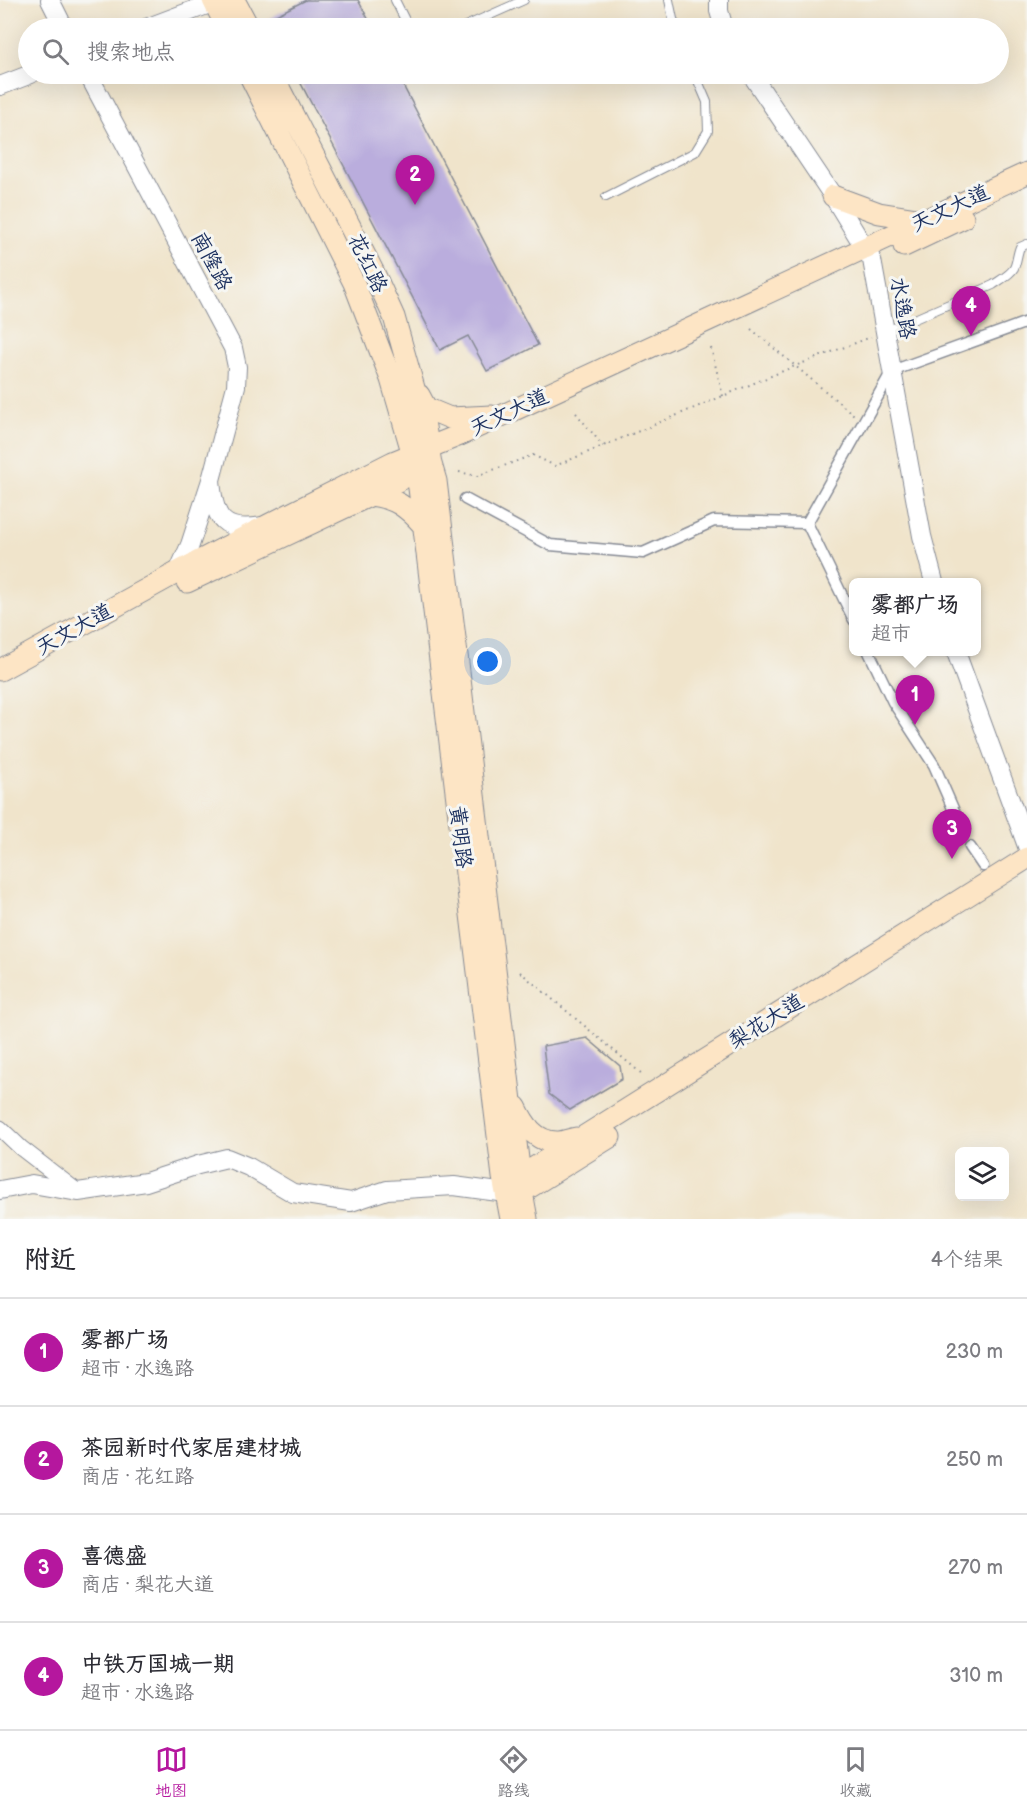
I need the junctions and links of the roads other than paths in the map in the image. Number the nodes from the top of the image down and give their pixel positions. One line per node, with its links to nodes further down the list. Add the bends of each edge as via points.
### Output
1 (50, 0): 7 (street)
2 (395, 0): 11 (lane)
3 (524, 0): 12 (lane)
4 (669, 0): 13 (lane)
5 (719, 0): 14 (street)
6 (220, 1): 8 (street); 9 (main road); 10 (main road)
7 (59, 18)
8 (173, 18)
9 (224, 18)
10 (238, 18)
11 (404, 18)
12 (484, 18)
13 (673, 18)
14 (720, 18)
15 (18, 79): 21 (street)
16 (93, 84): 37 (street, 南隆路, via 232,348 236,386)
17 (254, 84): 30 (main road, 花红路)
18 (277, 84): 29 (main road, 花红路)
19 (699, 84): 25 (lane, via 707,102 708,131 694,152)
20 (758, 84): 24 (street, 水逸路)
21 (0, 86)
22 (1027, 173): 26 (main road, 天文大道)
23 (1027, 189): 28 (main road, 天文大道)
24 (832, 196): 26 (main road, via 879,213); 28 (street, 水逸路)
25 (606, 197)
26 (923, 220): 28 (main road, 天文大道)
27 (1027, 244): 32 (lane, via 1020,248 1008,275 993,285)
28 (868, 255): 32 (street, 水逸路); 35 (main road, 天文大道); 36 (main road, 天文大道)
29 (374, 273): 30 (main road, via 381,295 379,304 369,303); 34 (main road, 花红路, via 394,317)
30 (354, 284): 36 (main road, 花红路)
31 (1027, 322): 33 (street)
32 (885, 332): 33 (street, 水逸路)
33 (892, 371): 41 (street); 44 (street, 水逸路)
34 (414, 385): 35 (main road, via 426,408 450,418); 36 (main road, 花红路, via 425,427)
35 (502, 415): 36 (main road, 天文大道)
36 (422, 460): 38 (main road, 天文大道); 40 (main road, 天文大道, via 393,462); 42 (main road, 黄明路); 56 (main road, 黄明路, via 436,481)
37 (210, 480): 40 (street, via 212,502 223,520 244,529); 43 (street, 南隆路)
38 (371, 495): 42 (main road, via 399,503); 49 (main road, 天文大道, via 184,584)
39 (465, 499): 41 (street, via 550,545 643,553 714,521)
40 (270, 524): 43 (main road, 天文大道)
41 (807, 524): 45 (street)
42 (423, 525): 59 (main road, 黄明路)
43 (178, 572): 48 (main road, 天文大道)
44 (932, 578)
45 (849, 610)
46 (871, 656): 50 (street, via 893,702 934,765)
47 (958, 656): 51 (street)
48 (0, 670)
49 (0, 686)
50 (958, 820)
51 (1027, 846)
52 (970, 847): 54 (street)
53 (1027, 858): 58 (main road, 梨花大道)
54 (983, 866)
55 (1027, 874): 59 (main road, 梨花大道)
56 (511, 1098): 58 (main road, via 525,1126 538,1136 556,1142); 59 (main road, 黄明路)
57 (0, 1128): 61 (street)
58 (582, 1137): 59 (main road, 梨花大道)
59 (513, 1184): 61 (street, via 387,1190 351,1202 293,1193 227,1158 146,1182); 62 (main road, 黄明路)
60 (0, 1190): 61 (street, via 32,1185)
61 (78, 1192)
62 (513, 1218)

